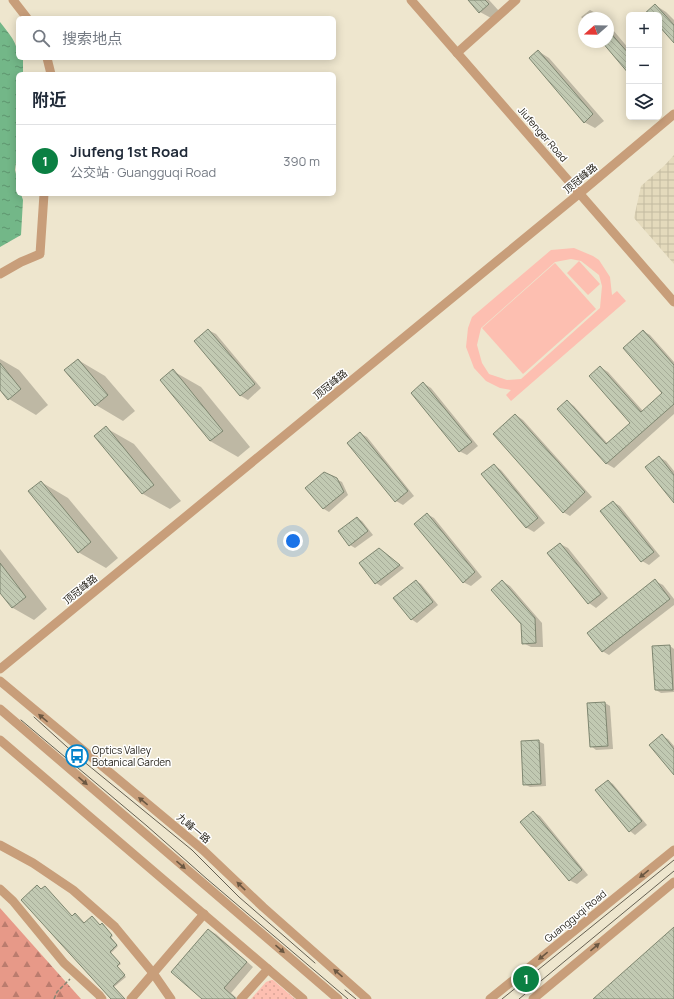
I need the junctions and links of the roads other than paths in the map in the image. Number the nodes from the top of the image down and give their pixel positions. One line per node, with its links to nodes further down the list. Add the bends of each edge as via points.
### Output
1 (13, 0): 4 (street)
2 (411, 0): 5 (street, Jiufenger Road)
3 (516, 0): 5 (street)
4 (25, 16)
5 (457, 52): 9 (street, Jiufenger Road)
6 (48, 60): 7 (street)
7 (50, 72)
8 (674, 114): 9 (street, 顶冠峰路)
9 (580, 193): 12 (street, Jiufenger Road); 13 (street, 顶冠峰路)
10 (44, 196): 11 (street, via 40,254)
11 (0, 274)
12 (674, 302)
13 (0, 669)
14 (0, 681): 30 (street, 九峰一路, one-way to 14, via 203,850)
15 (0, 709): 29 (street, one-way to 29)
16 (0, 740): 21 (street)
17 (0, 845): 23 (street, via 73,890 115,927)
18 (674, 850): 31 (street, Guangguqi Road, one-way to 31)
19 (674, 882): 32 (street, one-way to 19)
20 (0, 889): 24 (street, via 64,963)
21 (204, 914): 22 (street); 23 (street)
22 (268, 969): 27 (street); 28 (street)
23 (153, 973): 25 (street); 26 (street)
24 (102, 999)
25 (131, 999)
26 (171, 999)
27 (241, 999)
28 (303, 999)
29 (338, 999)
30 (367, 999)
31 (490, 999)
32 (533, 999)

